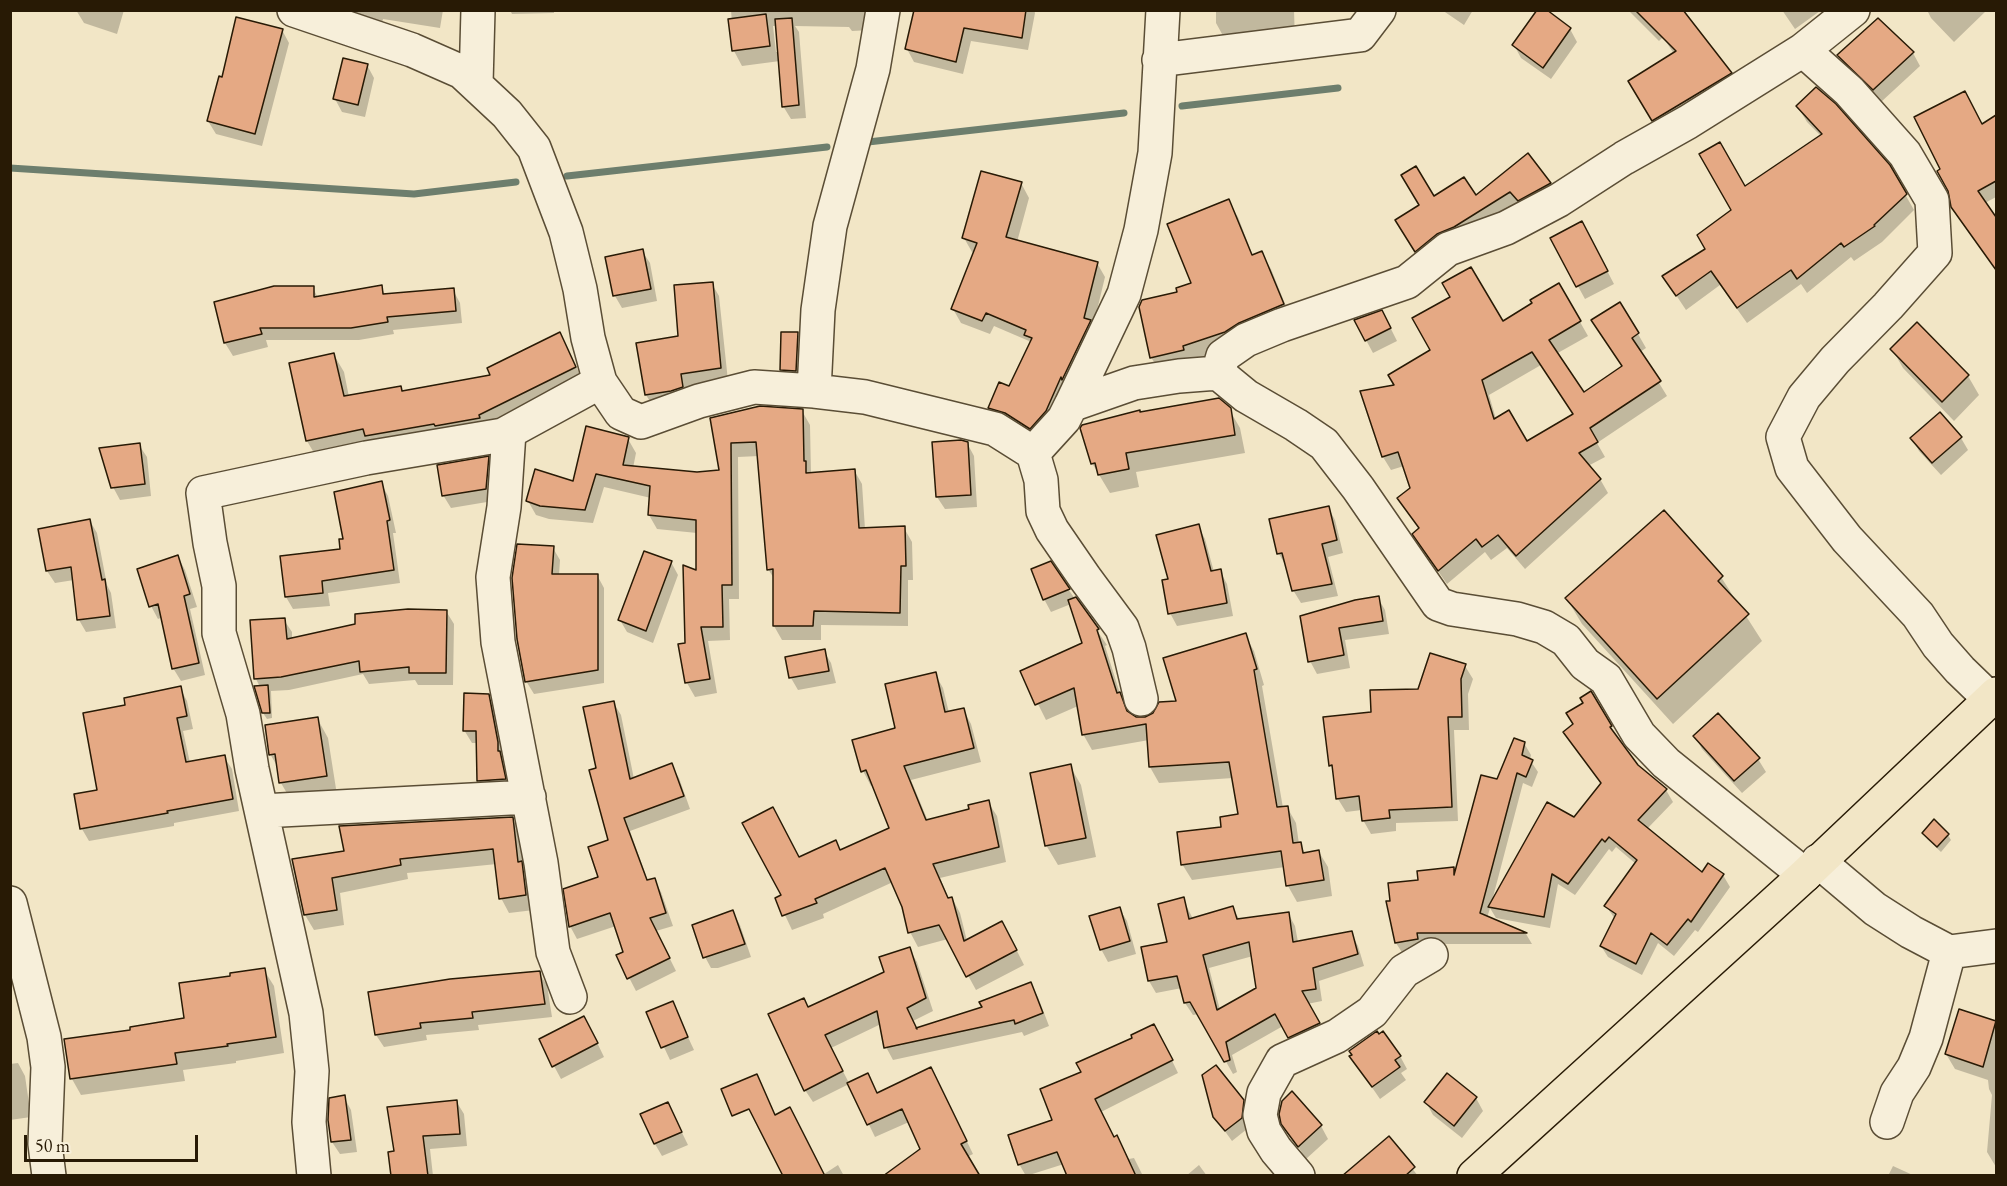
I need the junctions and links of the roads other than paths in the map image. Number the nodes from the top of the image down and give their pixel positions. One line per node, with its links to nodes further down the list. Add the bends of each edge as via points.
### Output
1 (294, 10): 9 (street, via 412,50 462,72)
2 (478, 10): 9 (street)
3 (883, 10): 12 (street, via 873,69 830,226 818,310)
4 (1162, 10): 8 (street)
5 (1378, 10): 8 (street, via 1360,35)
6 (1853, 10): 7 (street)
7 (1803, 50): 10 (street, via 1559,200 1506,228 1448,249 1407,282 1246,340 1223,356); 16 (street, via 1849,91 1905,154 1932,200 1935,253 1804,397 1783,437 1792,468 1847,539 1918,615 1959,670)
8 (1159, 60): 13 (street, via 1155,153 1141,230 1124,294)
9 (476, 84): 11 (street, via 534,148 566,232)
10 (1218, 373): 13 (street, via 1134,383); 20 (street, via 1246,396 1324,444 1438,604 1517,619 1544,627 1566,640 1585,664 1606,679 1639,735 1666,763)
11 (600, 382): 12 (street, via 621,413 641,423 699,401 754,387); 14 (street)
12 (814, 391): 15 (street, via 865,397 995,429)
13 (1071, 405): 15 (street, via 1064,419)
14 (509, 432): 18 (street, via 504,507 493,577 498,642); 19 (street, via 203,493 219,586 219,633 243,714)
15 (1033, 453): 17 (street, via 1041,480 1043,511 1078,569 1122,628)
16 (1994, 697): 20 (main road)
17 (1141, 699)
18 (529, 797): 19 (street); 25 (street, via 553,952)
19 (262, 811): 28 (street, via 306,1013 312,1071 309,1122)
20 (1812, 868): 23 (street); 30 (main road)
21 (10, 903): 27 (street, via 44,1037)
22 (1996, 946): 23 (street)
23 (1949, 952): 26 (street, via 1926,1038 1897,1093)
24 (1431, 955): 29 (street, via 1404,971 1372,1012 1337,1036 1282,1061 1264,1093 1260,1114 1264,1131)
25 (570, 997)
26 (1887, 1122)
27 (49, 1176)
28 (314, 1176)
29 (1298, 1176)
30 (1474, 1176)

